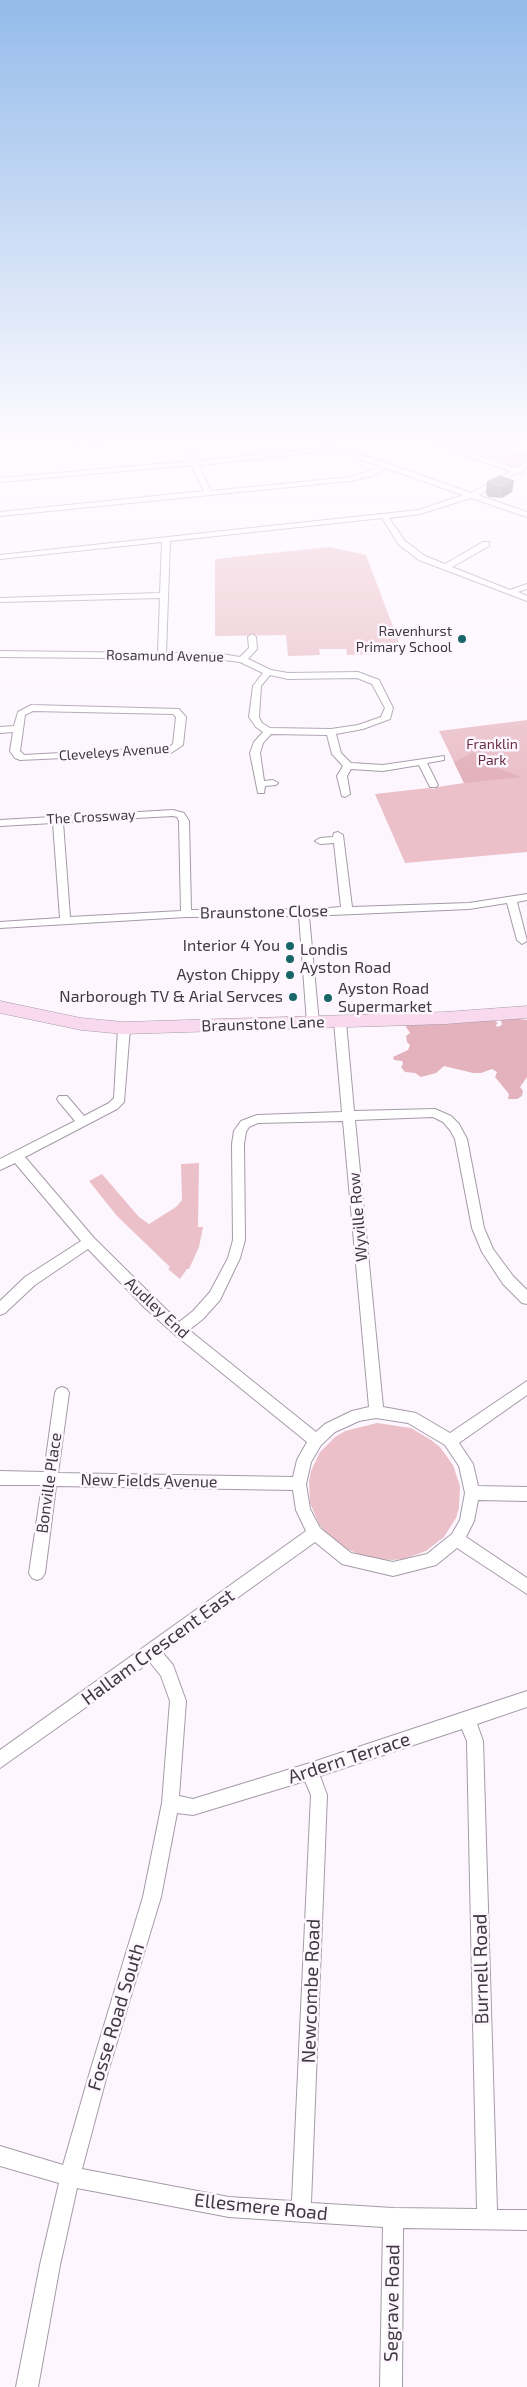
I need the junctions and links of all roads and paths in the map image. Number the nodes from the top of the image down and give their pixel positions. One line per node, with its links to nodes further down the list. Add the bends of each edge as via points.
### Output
1 (65, 550): 5 (street)
2 (166, 550): 9 (street)
3 (412, 550): 6 (street)
4 (475, 550): 6 (street)
5 (0, 557)
6 (444, 568): 8 (street)
7 (527, 586): 8 (street)
8 (509, 593): 11 (street)
9 (164, 595): 10 (street); 14 (street)
10 (0, 600)
11 (527, 600)
12 (252, 637): 15 (street, via 253,649)
13 (0, 654): 14 (street, Rosamund Avenue)
14 (162, 655): 15 (street, Rosamund Avenue)
15 (242, 660): 16 (street, Rosamund Avenue)
16 (268, 672): 19 (street, via 258,683 254,716 254,721); 20 (street, Rosamund Avenue, via 311,677 358,675 376,682 389,708 388,716 367,725)
17 (19, 729): 17 (street, Cleveleys Avenue, via 21,714 31,708 172,711 182,717 178,745 171,750 23,758 15,751); 18 (street)
18 (0, 730)
19 (268, 731): 20 (street, Rosamund Avenue); 24 (street, via 255,753 261,788)
20 (331, 732): 23 (street, via 337,754)
21 (441, 758): 22 (street)
22 (422, 762): 23 (street, via 383,768); 25 (street)
23 (348, 766): 26 (street, via 342,776 344,791)
24 (273, 783)
25 (433, 785)
26 (355, 788)
27 (58, 819): 28 (street, The Crossway); 33 (street, The Crossway, via 181,815 184,821); 35 (street)
28 (0, 824)
29 (320, 841): 32 (street, via 338,838)
30 (527, 897): 31 (street, Braunstone Close)
31 (511, 900): 32 (street, Braunstone Close, via 469,906); 37 (street)
32 (347, 910): 34 (street, Braunstone Close)
33 (186, 914): 34 (street, Braunstone Close); 35 (street, Braunstone Close)
34 (305, 914): 41 (street)
35 (65, 920): 36 (street, Braunstone Close)
36 (0, 925)
37 (522, 940)
38 (0, 1007): 42 (street, Braunstone Lane, via 81,1024)
39 (527, 1012): 40 (street, Braunstone Lane)
40 (340, 1022): 41 (street, Braunstone Lane); 44 (street, Wyville Row)
41 (312, 1023): 42 (street, Braunstone Lane)
42 (124, 1028): 45 (street, via 120,1099)
43 (63, 1100): 45 (street)
44 (349, 1115): 49 (street, via 435,1113 455,1127 461,1138 478,1228 488,1252); 51 (street, via 257,1119 245,1124 238,1144 239,1240 234,1258 215,1296 198,1316); 54 (street, Wyville Row)
45 (83, 1122): 46 (street)
46 (17, 1156): 47 (street); 48 (street, Audley End)
47 (0, 1165)
48 (90, 1242): 50 (street, via 30,1280); 51 (street, Audley End)
49 (527, 1299)
50 (0, 1309)
51 (179, 1330): 55 (street, Audley End)
52 (527, 1388): 56 (street)
53 (62, 1393): 58 (street, Bonville Place)
54 (376, 1412): 55 (street, via 357,1415 339,1423); 56 (street, via 411,1417)
55 (316, 1441): 59 (street, via 304,1460)
56 (450, 1441): 60 (street, via 466,1464)
57 (0, 1478): 58 (street, New Fields Avenue)
58 (50, 1479): 59 (street, New Fields Avenue); 64 (street, Bonville Place)
59 (299, 1484): 62 (street, via 303,1510)
60 (472, 1493): 61 (street); 63 (street, via 467,1521)
61 (527, 1494)
62 (315, 1533): 63 (street, via 347,1559 393,1569 431,1560); 66 (street, Hallam Crescent East)
63 (457, 1538): 65 (street)
64 (37, 1573)
65 (527, 1587)
66 (152, 1652): 69 (street, Hallam Crescent East); 71 (street, Fosse Road South, via 167,1671 178,1701)
67 (527, 1699): 68 (street, Ardern Terrace)
68 (467, 1719): 70 (street, Ardern Terrace); 76 (street, Burnell Road, via 476,1741)
69 (0, 1760)
70 (310, 1771): 71 (street, Ardern Terrace, via 193,1807); 74 (street, Newcombe Road, via 319,1795)
71 (170, 1803): 73 (street, Fosse Road South, via 152,1897)
72 (0, 2156): 73 (street, Ellesmere Road)
73 (70, 2177): 74 (street, Ellesmere Road, via 229,2207); 78 (street, Fosse Road South)
74 (301, 2213): 75 (street, Ellesmere Road)
75 (393, 2218): 76 (street, Ellesmere Road); 79 (street, Segrave Road)
76 (487, 2220): 77 (street, Ellesmere Road)
77 (527, 2220)
78 (27, 2387)
79 (391, 2387)

